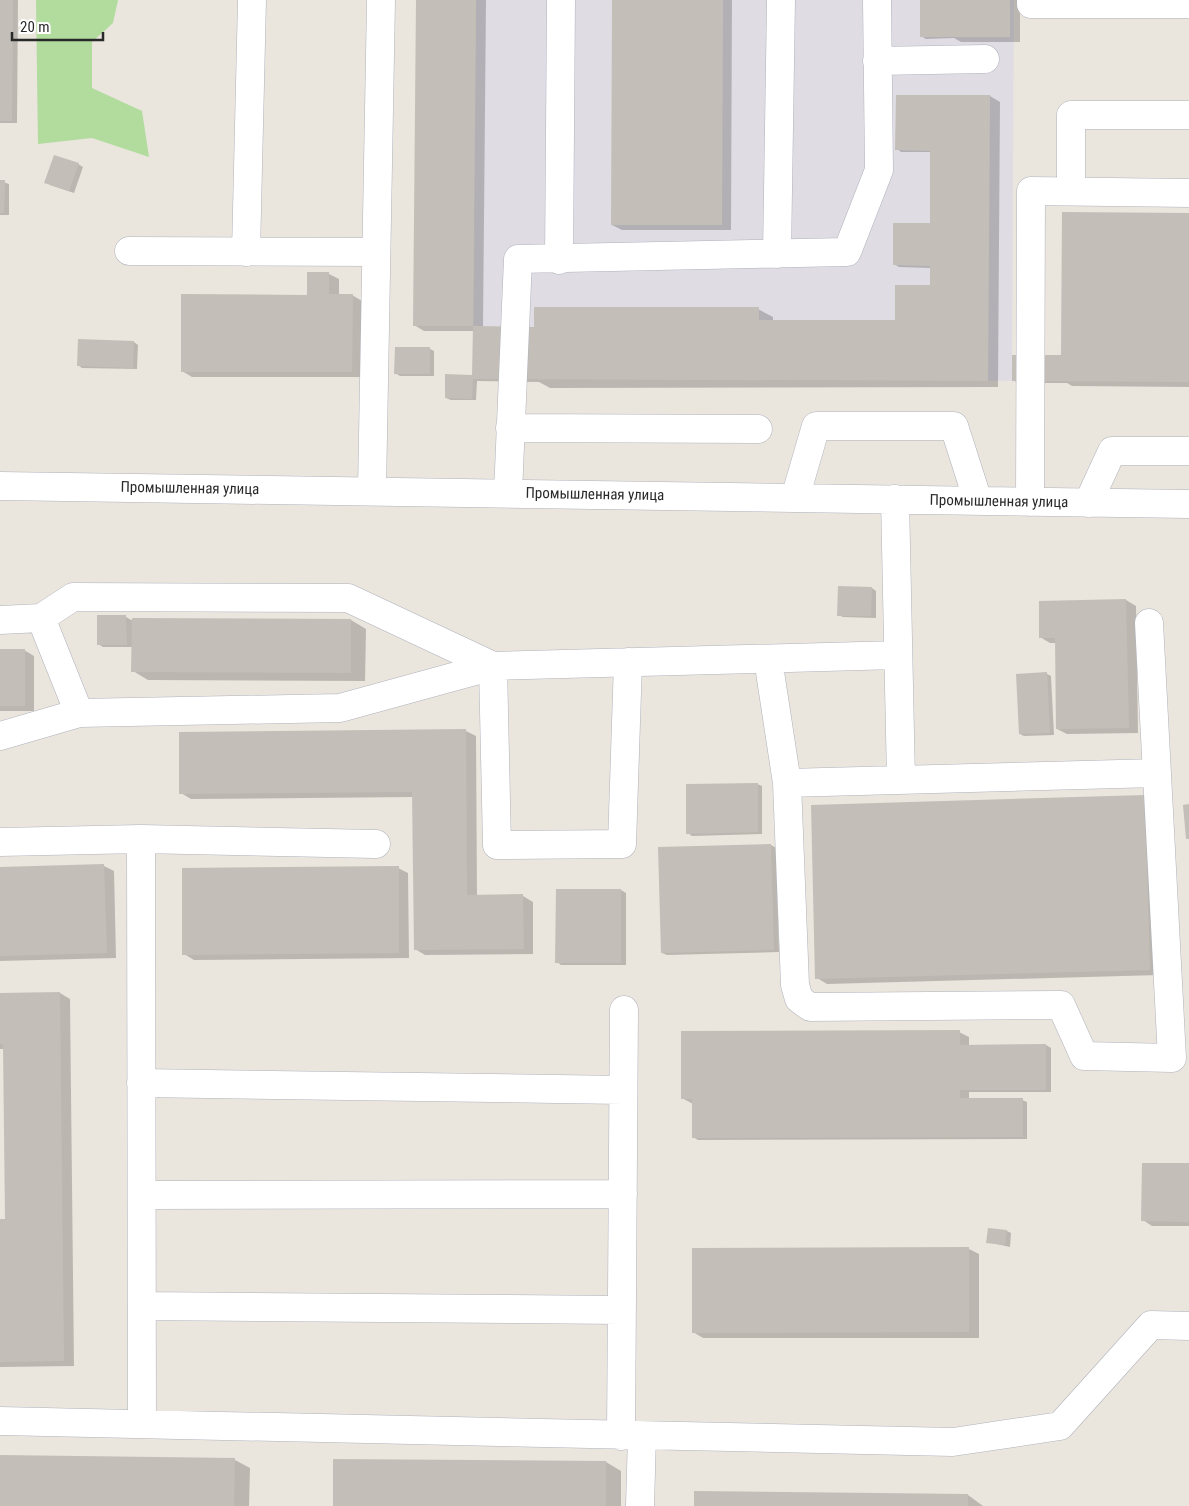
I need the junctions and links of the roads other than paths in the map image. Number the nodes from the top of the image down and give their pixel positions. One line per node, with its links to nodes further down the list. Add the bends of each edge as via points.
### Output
1 (252, 0): 14 (street)
2 (382, 0): 15 (street)
3 (560, 0): 17 (street)
4 (781, 0): 16 (street)
5 (878, 0): 9 (street)
6 (1031, 0): 7 (street, via 1031,4)
7 (1189, 4)
8 (985, 59): 9 (street)
9 (878, 61): 16 (street, via 878,170 847,252)
10 (1189, 115): 11 (street, via 1071,115)
11 (1071, 191): 12 (street); 27 (street, via 1031,191)
12 (1189, 193)
13 (130, 251): 14 (street)
14 (246, 252): 15 (street)
15 (376, 252): 22 (street)
16 (777, 254): 17 (street)
17 (560, 260): 18 (street, via 518,259)
18 (510, 428): 19 (street); 23 (street)
19 (758, 429)
20 (1189, 451): 28 (street, via 1112,452)
21 (0, 486): 22 (street, Промышленная улица)
22 (372, 491): 23 (street, Промышленная улица)
23 (508, 493): 24 (street, Промышленная улица)
24 (796, 498): 25 (street, Промышленная улица); 26 (street, via 816,426 954,426)
25 (895, 499): 26 (street, Промышленная улица); 33 (street)
26 (978, 501): 27 (street, Промышленная улица)
27 (1030, 502): 28 (street, Промышленная улица)
28 (1088, 502): 29 (street, Промышленная улица)
29 (1189, 504)
30 (41, 618): 31 (street); 36 (street, via 73,597 348,598); 37 (street)
31 (0, 620)
32 (1148, 622): 39 (street)
33 (897, 655): 34 (street); 40 (street)
34 (768, 659): 35 (street); 41 (street)
35 (628, 662): 36 (street); 36 (street, via 622,844 497,845)
36 (493, 666): 37 (street, via 340,708)
37 (78, 713): 38 (street)
38 (0, 736)
39 (1157, 774): 40 (street); 41 (street, via 1172,1058 1084,1056 1061,1005 810,1007 799,999 795,985)
40 (900, 780): 41 (street)
41 (787, 783)
42 (141, 839): 43 (street); 44 (street); 46 (street)
43 (0, 842)
44 (376, 844)
45 (624, 1010): 47 (street)
46 (141, 1083): 47 (street); 48 (street)
47 (623, 1090): 49 (street)
48 (142, 1194): 49 (street); 50 (street)
49 (623, 1194): 51 (street)
50 (142, 1306): 51 (street); 54 (street)
51 (622, 1310): 55 (street)
52 (1189, 1326): 55 (street, via 1150,1325 1060,1426 953,1442)
53 (0, 1421): 54 (street)
54 (142, 1424): 55 (street)
55 (632, 1436): 56 (street)
56 (640, 1506)

